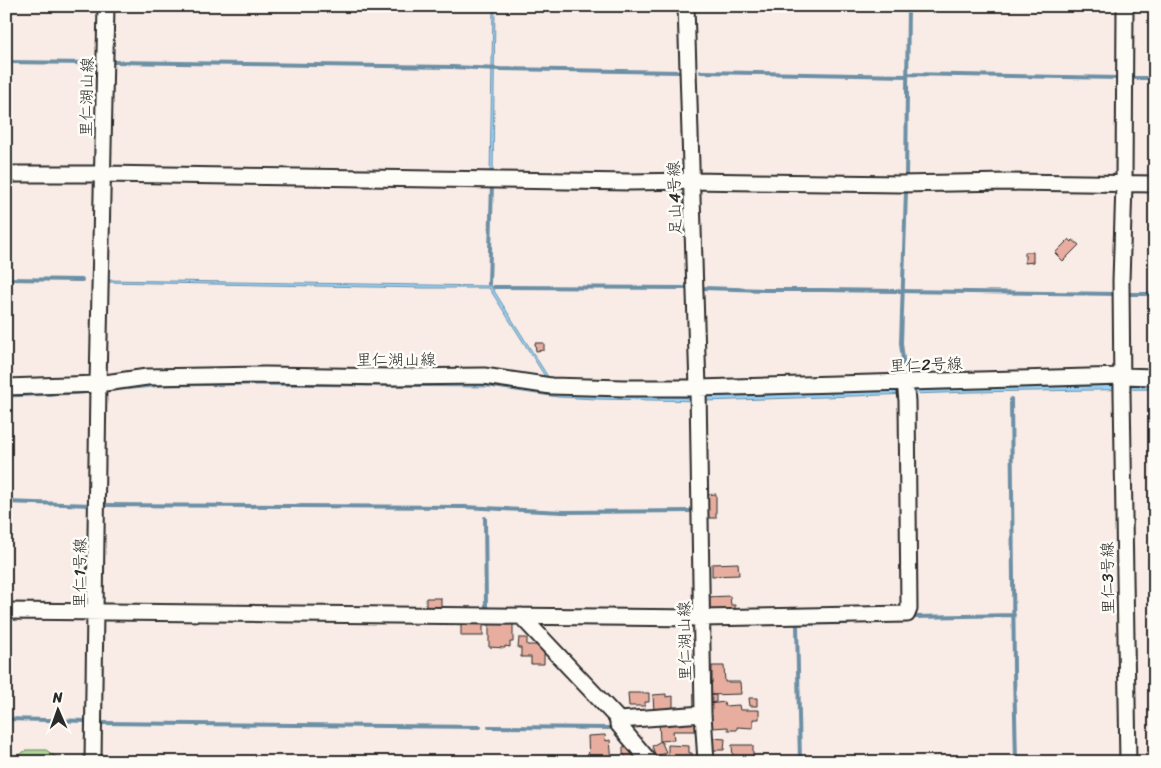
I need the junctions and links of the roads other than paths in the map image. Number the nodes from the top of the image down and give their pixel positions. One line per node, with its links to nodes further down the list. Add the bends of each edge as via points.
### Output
1 (106, 6): 5 (street, 里仁湖山線)
2 (686, 6): 6 (street, 足山4号線)
3 (1125, 6): 7 (street, 里仁3号線)
4 (6, 174): 5 (street)
5 (102, 174): 6 (street); 12 (street, 里仁湖山線)
6 (691, 181): 7 (street); 14 (street, 足山4号線)
7 (1124, 184): 8 (street); 9 (street, 里仁3号線)
8 (1155, 184)
9 (1122, 376): 10 (street, 里仁2号線); 11 (street, 里仁2号線); 24 (street, 里仁3号線)
10 (1155, 377)
11 (905, 382): 14 (street, 里仁2号線); 18 (street, via 907,614)
12 (98, 384): 13 (street); 14 (street, 里仁湖山線, via 147,377 484,376 551,386); 16 (street, 里仁1号線)
13 (6, 387)
14 (698, 388): 18 (street, 里仁湖山線)
15 (6, 611): 16 (street)
16 (96, 612): 17 (street); 21 (street, 里仁1号線)
17 (521, 616): 18 (street); 20 (street)
18 (701, 618): 19 (street, 里仁湖山線)
19 (703, 714): 20 (street); 23 (street, 里仁湖山線)
20 (619, 720): 22 (street, via 618,724)
21 (93, 762)
22 (650, 762)
23 (706, 762)
24 (1128, 762)

